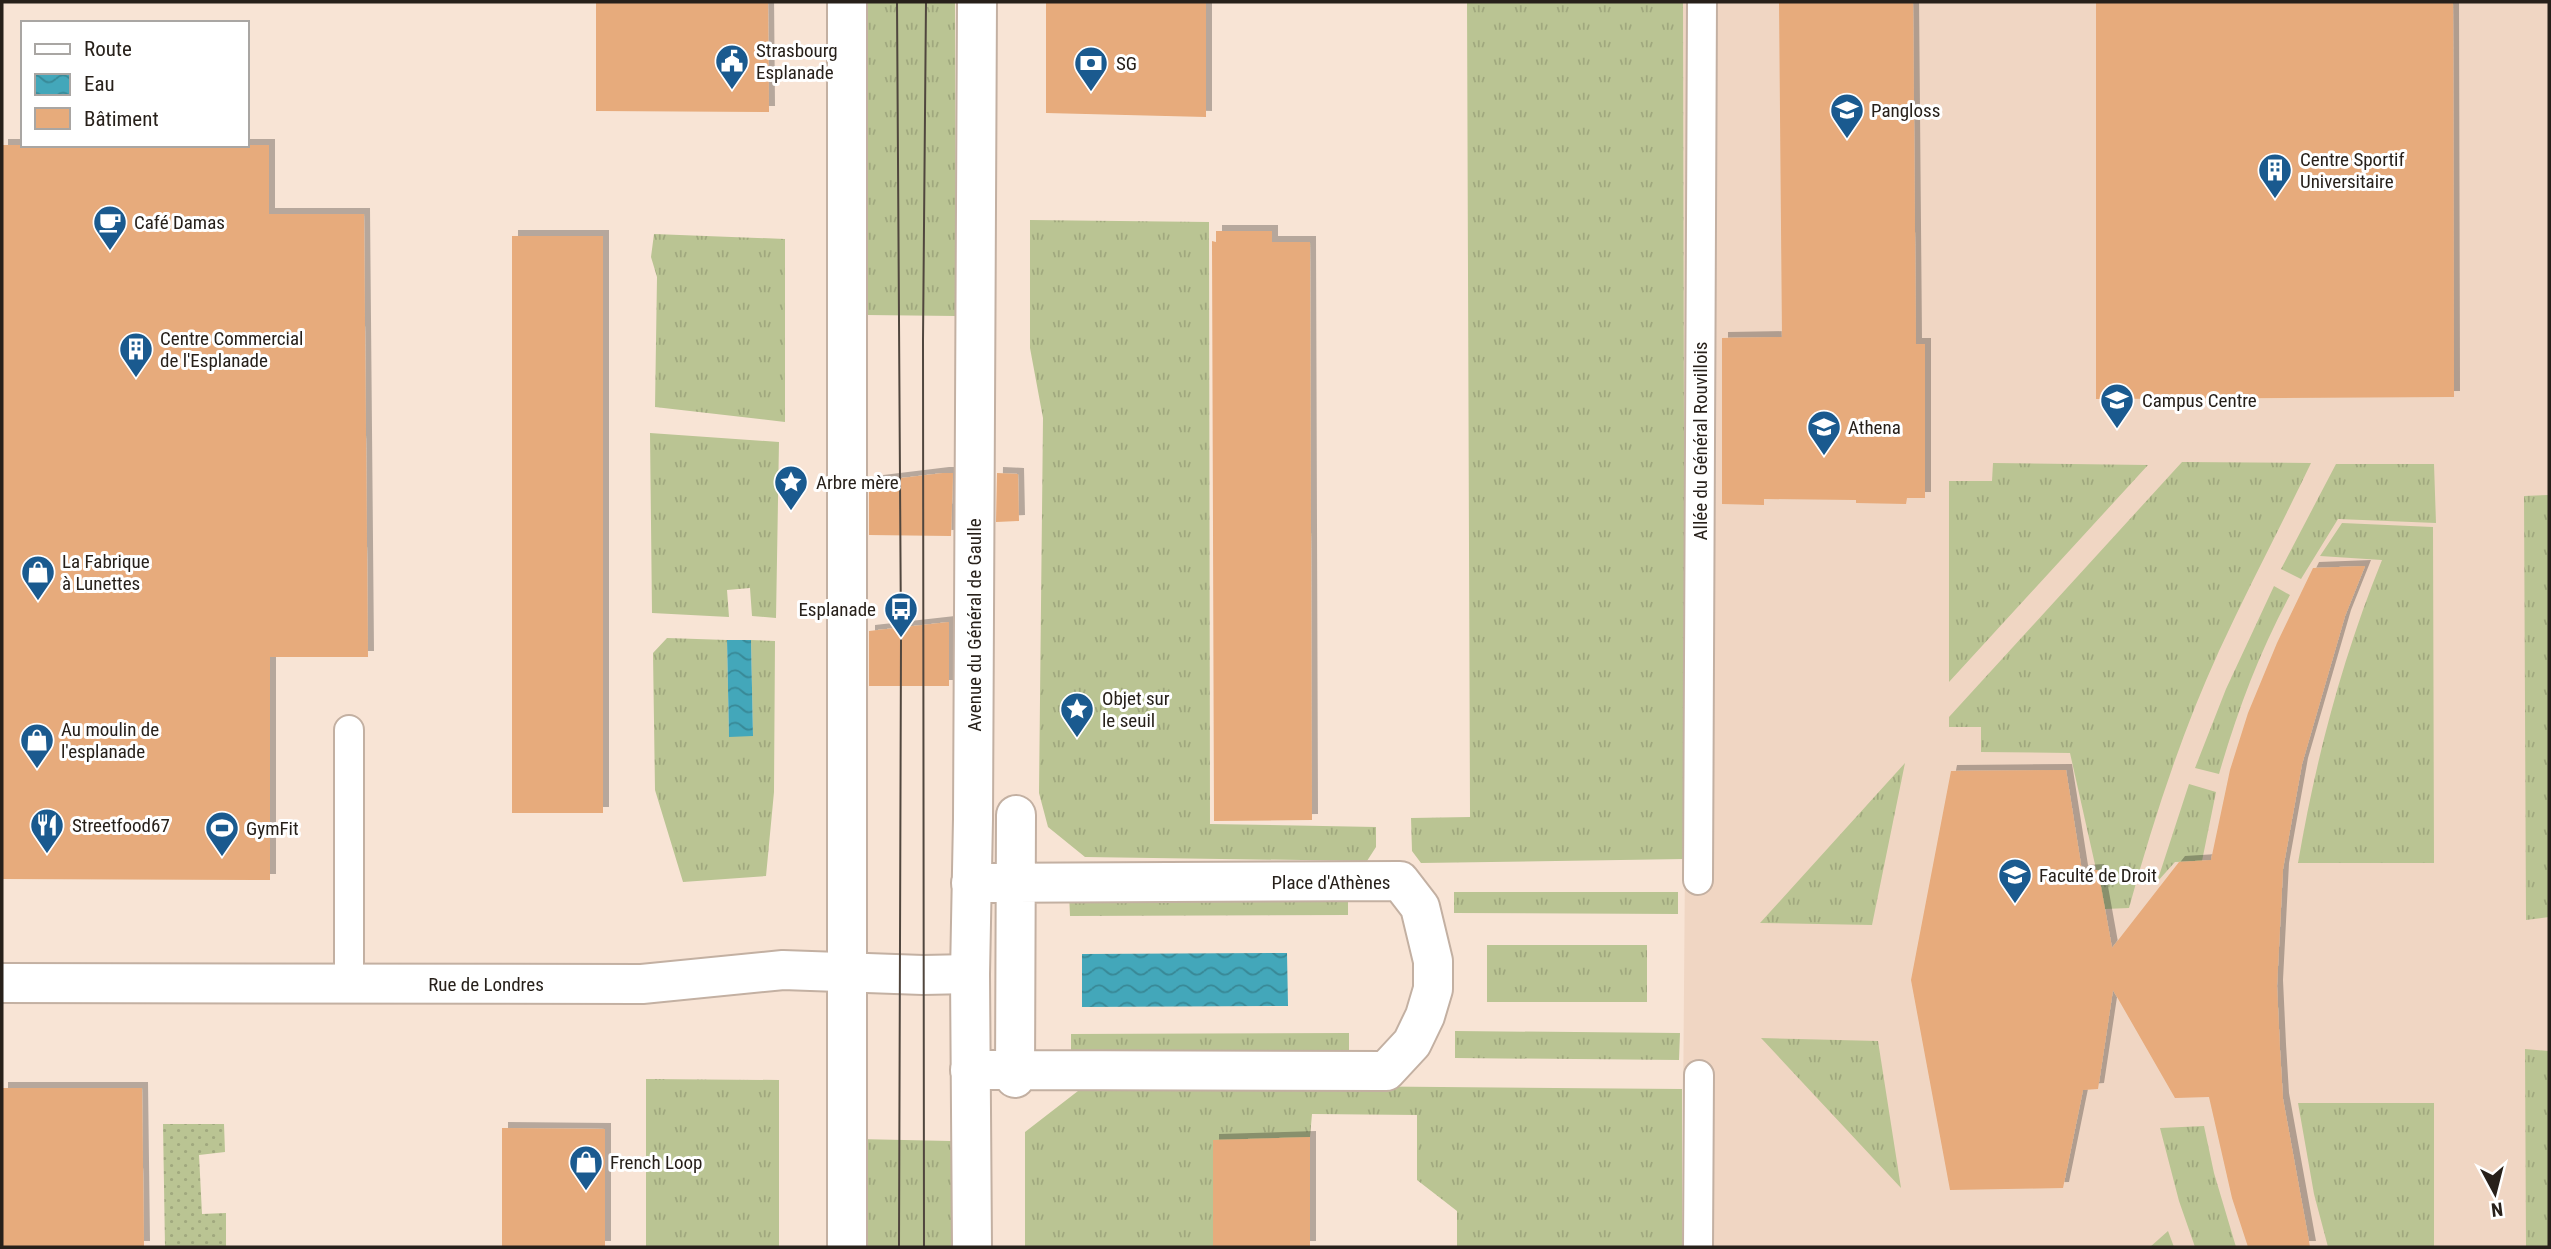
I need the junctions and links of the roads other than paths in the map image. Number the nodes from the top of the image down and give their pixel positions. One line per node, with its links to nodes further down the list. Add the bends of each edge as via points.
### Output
1 (847, 2): 9 (street)
2 (977, 2): 7 (street, Avenue du Général de Gaulle)
3 (1702, 2): 6 (lane, Allée du Général Rouvillois)
4 (348, 730): 12 (lane)
5 (1016, 815): 8 (street)
6 (1698, 880)
7 (971, 883): 8 (street, Place d'Athènes); 10 (street, Avenue du Général de Gaulle)
8 (1016, 883): 14 (street); 14 (street, Place d'Athènes, via 1400,881 1420,907 1433,961 1433,989 1412,1043 1386,1070)
9 (846, 972): 10 (street, Rue de Londres); 12 (street, Rue de Londres, via 783,971 642,984); 16 (street)
10 (970, 974): 13 (street, Avenue du Général de Gaulle)
11 (2, 983): 12 (street, Rue de Londres)
12 (349, 984)
13 (970, 1070): 14 (street, Place d'Athènes); 17 (street, Avenue du Général de Gaulle)
14 (1015, 1075)
15 (1699, 1075): 18 (lane)
16 (847, 1247)
17 (972, 1247)
18 (1698, 1247)

